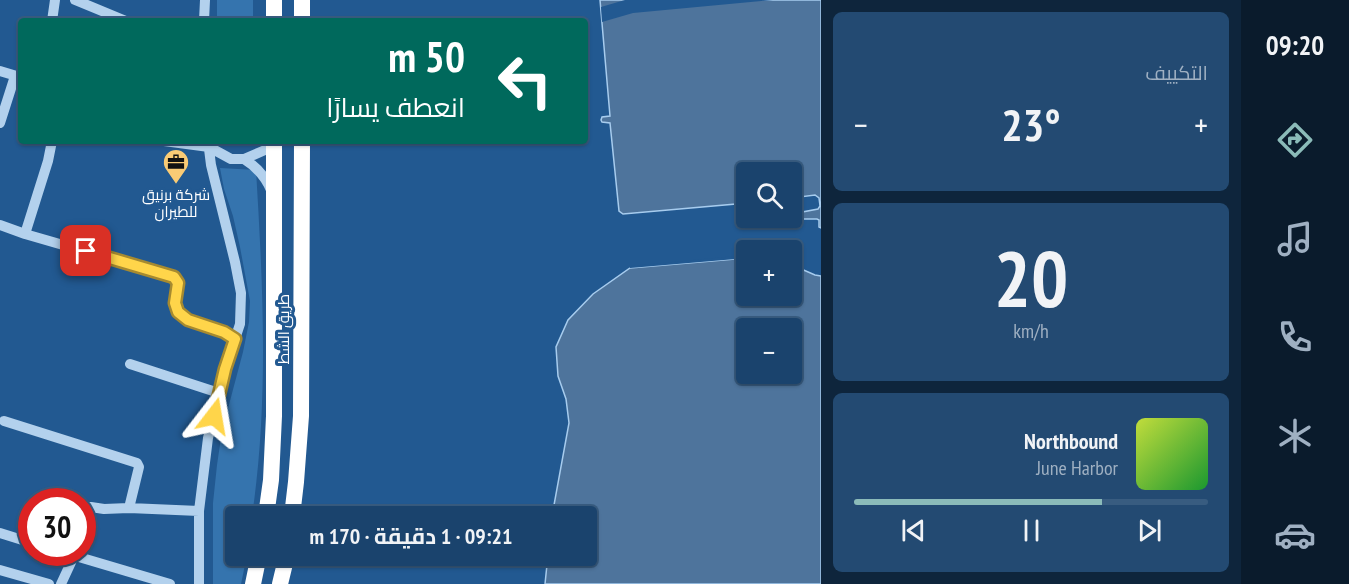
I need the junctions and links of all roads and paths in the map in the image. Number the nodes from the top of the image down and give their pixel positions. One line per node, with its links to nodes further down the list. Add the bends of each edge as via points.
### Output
1 (55, 0): 6 (street)
2 (75, 0): 7 (street)
3 (205, 0): 8 (street)
4 (274, 0): 9 (highway)
5 (302, 0): 10 (highway)
6 (52, 18)
7 (119, 18)
8 (204, 18)
9 (274, 18)
10 (302, 18)
11 (0, 71): 12 (street)
12 (18, 77): 13 (street)
13 (0, 123)
14 (51, 144): 24 (street)
15 (208, 144): 19 (street); 21 (street)
16 (272, 144): 20 (street)
17 (274, 144): 22 (highway, طريق الشط)
18 (302, 144): 30 (highway, طريق الشط, via 301,416)
19 (231, 159): 20 (street); 21 (street)
20 (244, 159): 22 (street, via 260,171)
21 (212, 170): 25 (street, via 241,293 240,324)
22 (274, 197): 29 (highway, طريق الشط, via 274,416)
23 (0, 227): 24 (street)
24 (25, 234): 25 (street, via 174,277 178,283 178,312)
25 (235, 339): 27 (street)
26 (130, 364): 27 (street)
27 (219, 393): 33 (street, via 208,438)
28 (4, 422): 32 (street, via 137,463)
29 (267, 506)
30 (293, 506)
31 (96, 507): 32 (street)
32 (129, 508): 33 (street)
33 (199, 511): 44 (street)
34 (0, 533): 35 (street)
35 (18, 539)
36 (96, 561): 43 (street)
37 (69, 566): 42 (street)
38 (257, 566): 45 (highway)
39 (284, 566): 46 (highway)
40 (0, 570): 41 (street)
41 (49, 584)
42 (61, 584)
43 (170, 584)
44 (199, 584)
45 (253, 584)
46 (280, 584)

